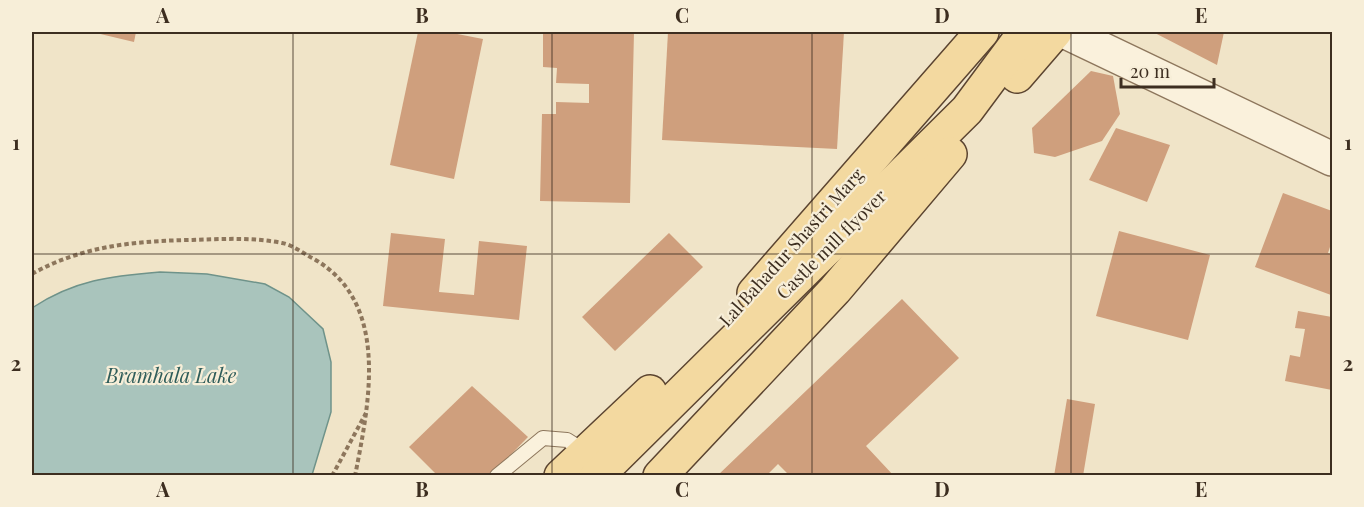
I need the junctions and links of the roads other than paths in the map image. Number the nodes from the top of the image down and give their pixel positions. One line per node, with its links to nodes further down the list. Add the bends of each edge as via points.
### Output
1 (982, 32): 6 (main road, Lal Bahadur Shastri Marg, via 747,301)
2 (1025, 32): 6 (main road, Castle mill flyover, via 967,110 626,447)
3 (1055, 32): 9 (main road, via 835,290)
4 (1066, 32): 5 (street)
5 (1332, 159)
6 (591, 464): 7 (lane, via 567,441 543,438); 8 (main road, Lal Bahadur Shastri Marg)
7 (497, 476)
8 (561, 476)
9 (660, 476)

